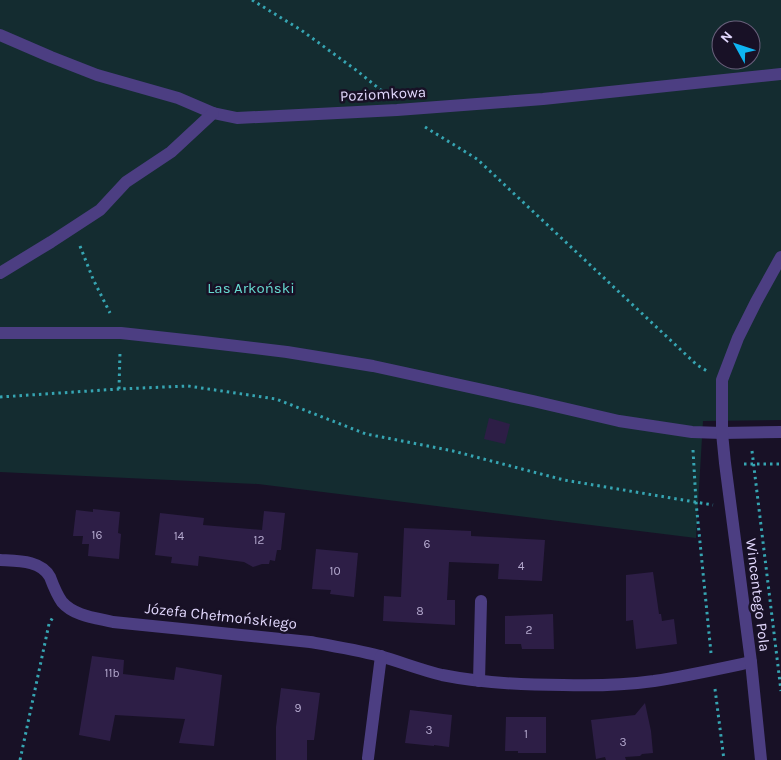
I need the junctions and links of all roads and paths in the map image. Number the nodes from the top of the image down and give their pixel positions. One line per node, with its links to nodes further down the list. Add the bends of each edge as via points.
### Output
1 (252, 0): 4 (path, via 356,70 397,104)
2 (0, 35): 5 (street, Poziomkowa, via 97,75 178,98)
3 (781, 74): 4 (street, Poziomkowa, via 543,99)
4 (396, 110): 5 (street, Poziomkowa, via 237,118); 11 (path, via 477,159 698,365)
5 (213, 113): 6 (street, via 172,152 126,182)
6 (85, 221): 8 (street); 10 (path, via 79,245)
7 (781, 257): 11 (street, via 738,338)
8 (0, 273)
9 (0, 333): 10 (street)
10 (121, 333): 12 (path); 14 (street, via 373,366 618,421)
11 (722, 380): 16 (street, Wincentego Pola)
12 (119, 389): 13 (path); 21 (path, via 188,386 276,399 366,434 564,480)
13 (0, 397)
14 (692, 432): 16 (street); 21 (path)
15 (781, 432): 17 (street)
16 (722, 433): 17 (street); 18 (street, Wincentego Pola)
17 (750, 433): 19 (path)
18 (725, 463): 19 (path); 22 (street, Wincentego Pola)
19 (754, 464): 20 (path); 30 (path)
20 (781, 464)
21 (696, 502): 22 (path); 28 (path)
22 (731, 508): 27 (street, Wincentego Pola)
23 (0, 560): 25 (street, via 38,566 47,573)
24 (481, 601): 29 (street)
25 (62, 602): 26 (street, Józefa Chełmońskiego, via 89,617 113,622 310,642); 32 (path, via 49,624)
26 (381, 656): 29 (street, Józefa Chełmońskiego, via 442,675); 31 (street)
27 (751, 662): 28 (street, Józefa Chełmońskiego); 34 (street, Wincentego Pola)
28 (713, 670): 29 (street, Józefa Chełmońskiego, via 653,681 596,686); 33 (path)
29 (479, 680)
30 (781, 691)
31 (368, 758)
32 (20, 760)
33 (724, 760)
34 (761, 760)

